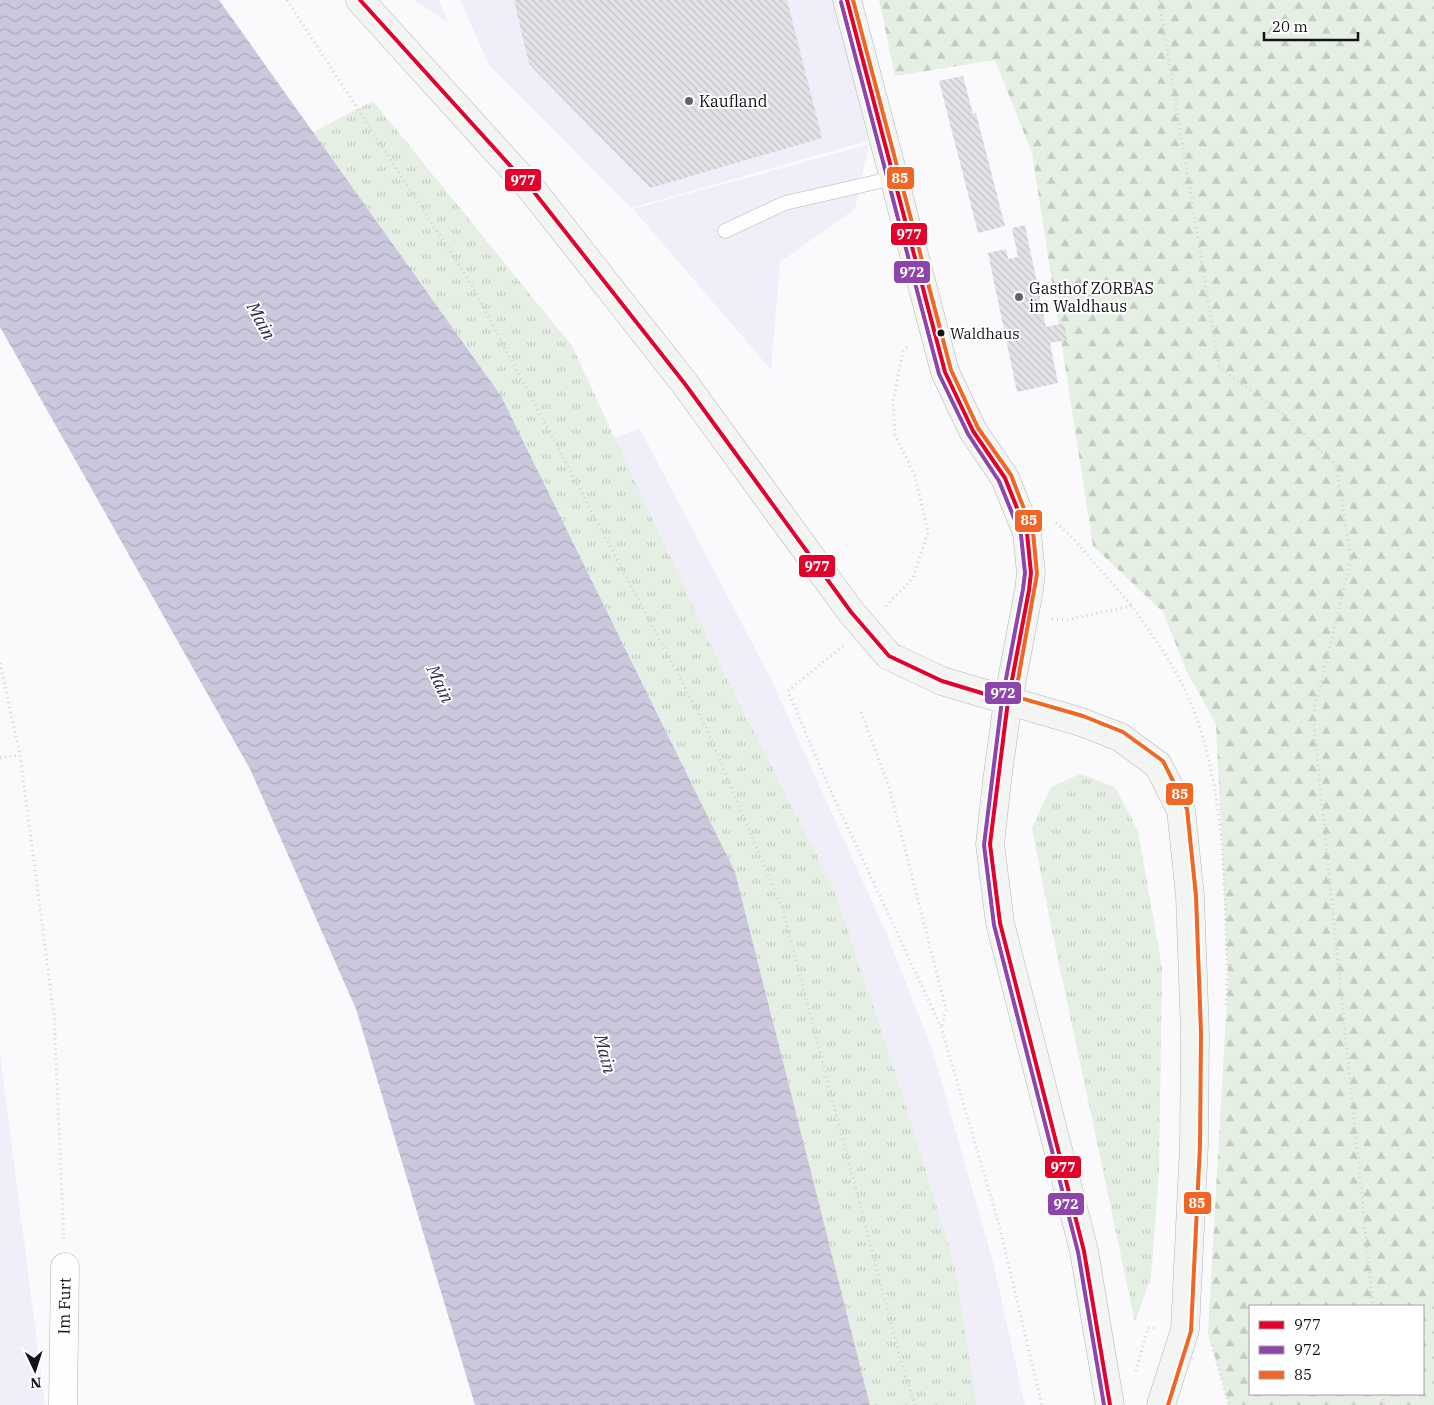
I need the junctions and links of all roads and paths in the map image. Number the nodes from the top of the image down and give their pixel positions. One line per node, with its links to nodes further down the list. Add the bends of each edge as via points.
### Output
1 (287, 0): 21 (path, via 470,282 705,724 783,911)
2 (360, 0): 13 (main road, bridge, via 534,192 686,384 851,612 890,656 942,681)
3 (847, 0): 5 (main road)
4 (1159, 0): 19 (path, via 1219,367 1289,419 1336,466 1351,558 1314,716)
5 (894, 178): 6 (lane, via 785,203); 7 (main road)
6 (725, 230)
7 (934, 329): 10 (path, via 903,351 893,402 895,435 915,476 928,532 913,578); 13 (main road, via 945,372 973,431 1005,478 1027,534 1030,581)
8 (1055, 522): 9 (path)
9 (1132, 606)
10 (879, 613)
11 (844, 645): 17 (path, via 788,690 828,785)
12 (0, 663): 15 (path)
13 (1008, 701): 23 (main road, via 990,844 1000,923 1084,1251); 24 (main road, via 1120,737 1158,765 1181,810 1190,896 1195,1033 1194,1145 1185,1330)
14 (860, 712): 17 (path, via 889,787 934,960 946,1009)
15 (20, 755): 16 (path); 18 (path, via 54,1015)
16 (0, 758)
17 (941, 1027): 22 (path, via 1000,1225)
18 (65, 1267): 20 (street, Im Furt)
19 (1374, 1305)
20 (63, 1405)
21 (915, 1405)
22 (1042, 1405)
23 (1110, 1405)
24 (1161, 1405)

